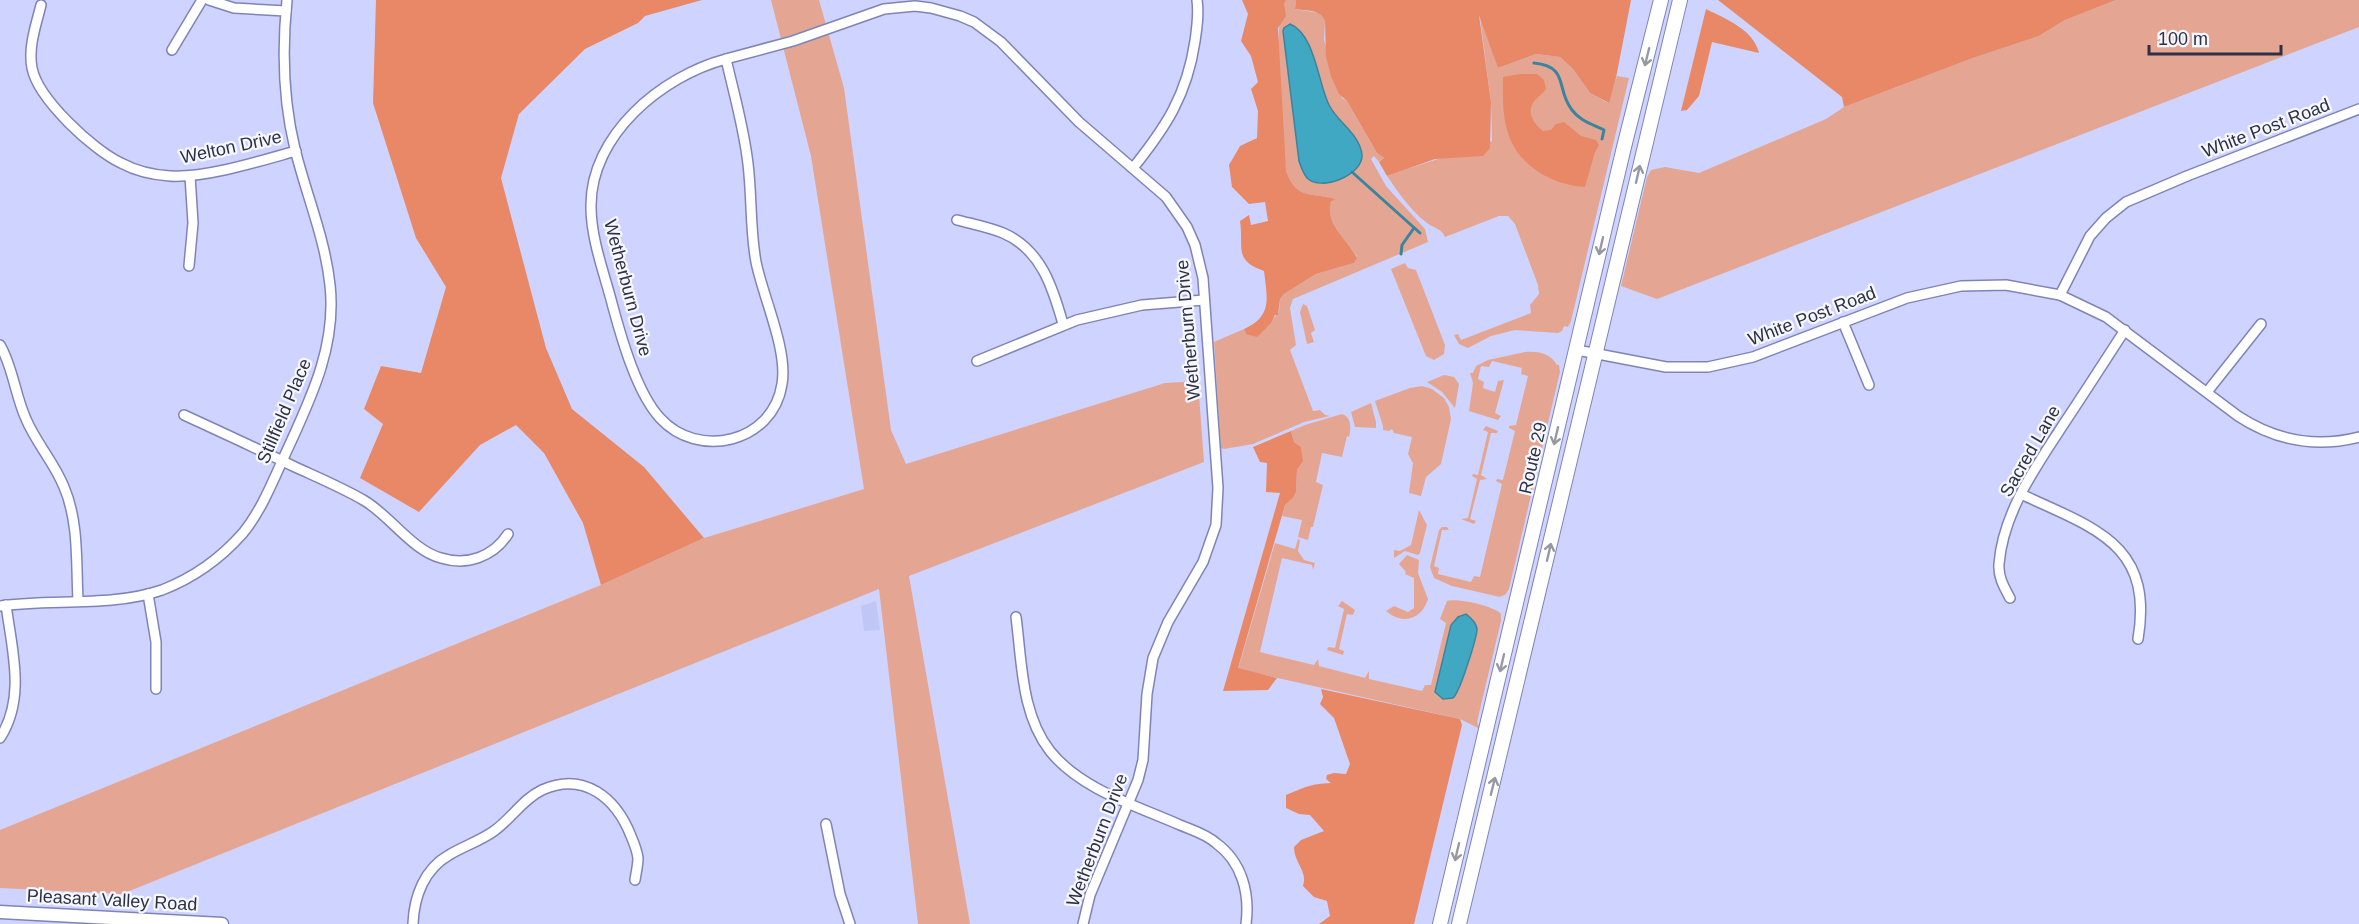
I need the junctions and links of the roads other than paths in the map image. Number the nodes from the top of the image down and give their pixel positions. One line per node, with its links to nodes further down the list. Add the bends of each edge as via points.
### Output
1 (202, 0): 9 (street)
2 (209, 0): 8 (street, via 234,8)
3 (286, 0): 8 (street, Stillfield Place)
4 (1197, 0): 13 (street, via 1192,61 1181,95 1163,130)
5 (1661, 0): 24 (main road, Route 29, one-way to 24)
6 (1680, 0): 25 (main road, Route 29, one-way to 6)
7 (41, 5): 14 (street, Welton Drive, via 32,41 32,65 36,82 49,102 97,147 121,163 159,175)
8 (286, 11): 12 (street, Stillfield Place, via 285,86)
9 (172, 50)
10 (726, 59): 10 (street, Wetherburn Drive, via 680,76 646,101 607,149 594,180 591,201 594,233 620,334 649,402 659,417 680,434 713,443 742,436 760,425 778,400 783,374 756,260 748,162); 13 (street, Wetherburn Drive, via 884,9 915,6 945,11 974,22 1001,42 1079,122)
11 (2359, 109): 17 (street, White Post Road, via 2126,202 2090,236)
12 (296, 151): 14 (street, Welton Drive); 31 (street, Stillfield Place, via 326,255 332,309 324,363)
13 (1133, 168): 18 (street, Wetherburn Drive, via 1166,197 1187,227 1200,262)
14 (190, 176): 16 (street, via 193,223)
15 (957, 220): 20 (street, via 1003,233 1029,250 1046,274)
16 (189, 266)
17 (2060, 295): 19 (street, White Post Road, via 2006,285 1961,286 1907,298); 22 (street, White Post Road)
18 (1204, 300): 20 (street, via 1142,305); 42 (street, Wetherburn Drive, via 1218,488 1216,525 1203,562 1168,622 1154,658 1147,694 1143,760)
19 (1843, 322): 25 (street, White Post Road, via 1753,357 1708,367 1666,367); 27 (street)
20 (1063, 324): 26 (street)
21 (2261, 324): 28 (street)
22 (2125, 330): 28 (street, White Post Road); 32 (street, Sacred Lane)
23 (0, 345): 36 (street, via 26,418 69,498 75,527)
24 (1577, 350): 25 (street, White Post Road); 46 (main road, Route 29, one-way to 46)
25 (1595, 354): 52 (main road, Route 29, one-way to 25)
26 (977, 361)
27 (1869, 385)
28 (2207, 392): 30 (street, White Post Road, via 2245,421 2272,435 2314,443)
29 (184, 415): 31 (street)
30 (2359, 437)
31 (282, 460): 33 (street, via 366,501 419,547 438,558 464,561 485,555); 34 (street, Stillfield Place, via 256,514 230,547 191,576)
32 (2021, 494): 35 (street, Sacred Lane, via 1999,564 2001,583); 39 (street, via 2095,530 2121,552 2140,592)
33 (508, 534)
34 (148, 594): 36 (street, Stillfield Place); 40 (street, via 156,642)
35 (2010, 598)
36 (78, 600): 37 (street, Stillfield Place)
37 (3, 606): 41 (street, via 16,694 10,721)
38 (1016, 617): 42 (street, via 1028,704 1042,740 1076,776)
39 (2138, 639)
40 (156, 689)
41 (0, 738)
42 (1130, 802): 50 (street, Wetherburn Drive, via 1090,895); 51 (street, via 1208,837 1228,853 1244,881)
43 (826, 824): 49 (street)
44 (635, 880): 48 (street, via 637,854 614,804 590,788 559,785 536,794 493,832 434,866 420,889)
45 (0, 912): 47 (main road, Pleasant Valley Road)
46 (1441, 922): 52 (street)
47 (222, 924)
48 (413, 924)
49 (850, 924)
50 (1083, 924)
51 (1246, 924)
52 (1457, 924)

